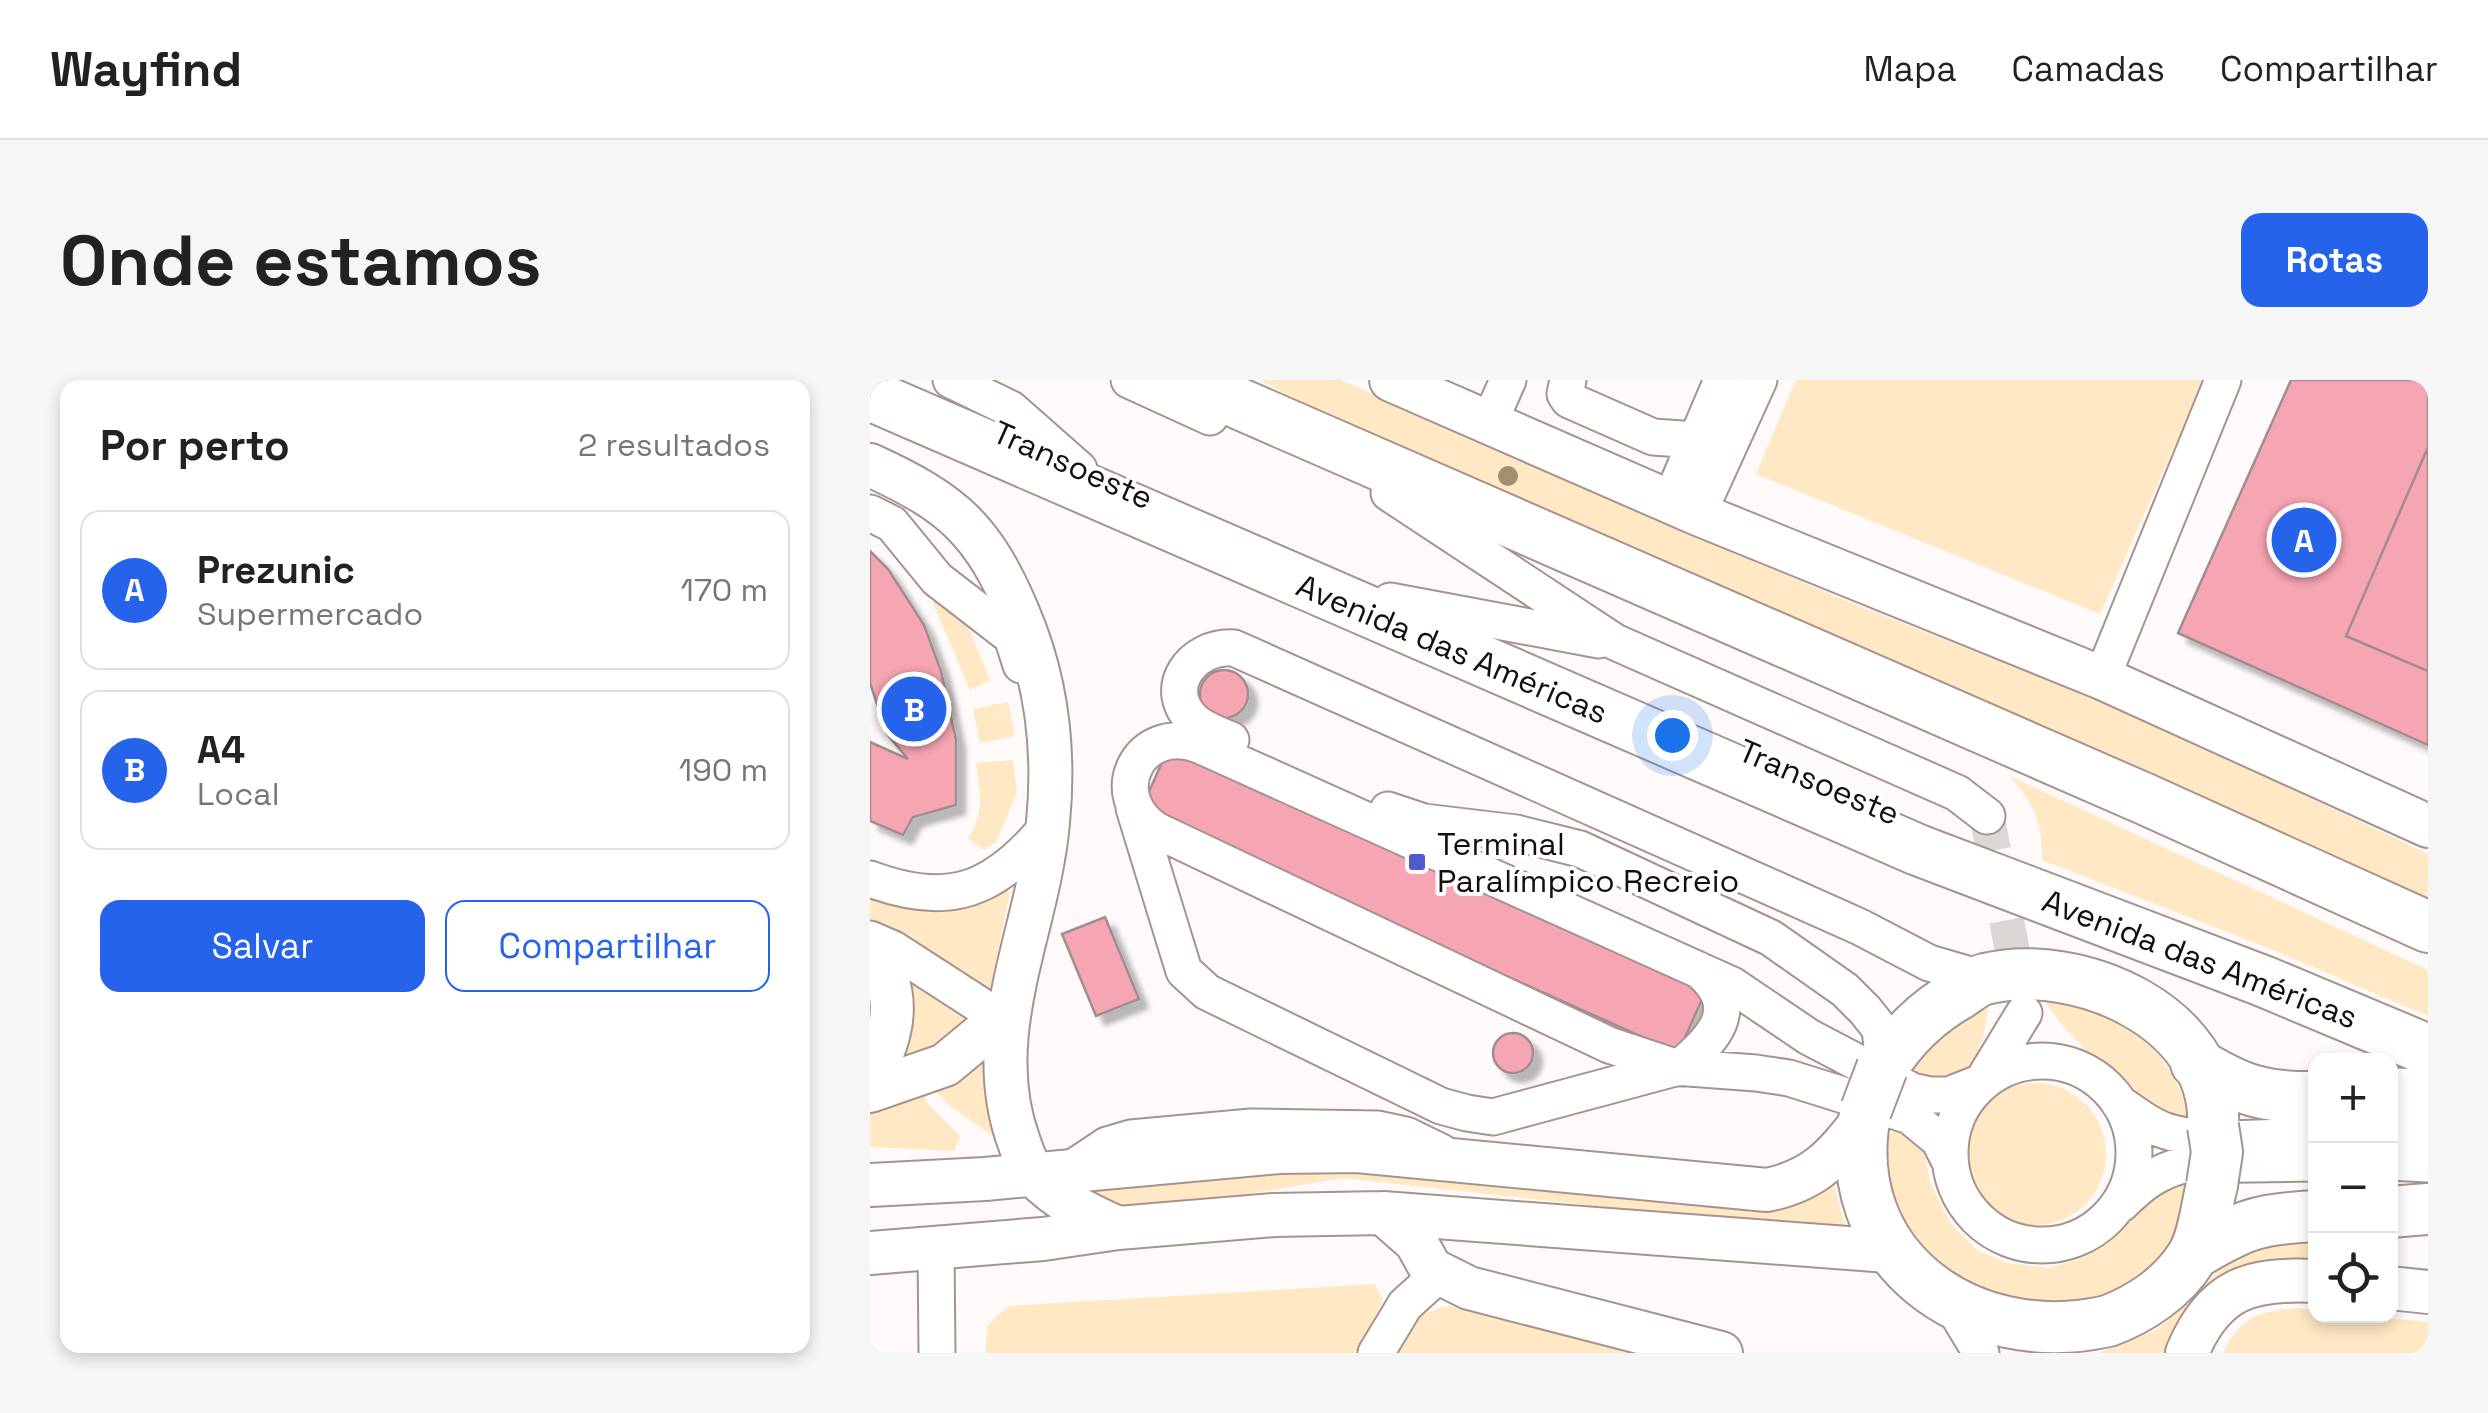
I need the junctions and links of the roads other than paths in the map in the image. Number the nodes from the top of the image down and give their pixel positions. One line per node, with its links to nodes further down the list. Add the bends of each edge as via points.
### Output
1 (884, 380): 17 (street, Transoeste)
2 (950, 380): 17 (street, via 1011,409)
3 (1129, 380): 18 (street)
4 (1186, 380): 30 (highway)
5 (1391, 380): 13 (main road)
6 (1508, 380): 13 (street)
7 (1568, 380): 14 (street, via 1569,400 1653,437)
8 (1722, 380): 14 (street)
9 (1759, 380): 19 (street)
10 (2222, 380): 23 (street)
11 (870, 395): 15 (highway, Avenida das Américas)
12 (870, 421): 15 (highway, via 950,444)
13 (1488, 423): 19 (main road)
14 (1696, 440): 19 (street)
15 (984, 445): 38 (highway, Avenida das Américas, via 1900,842)
16 (870, 465): 24 (main road, via 948,506 984,546 1030,639)
17 (1079, 469): 21 (street, Transoeste)
18 (1389, 494): 22 (street); 33 (street)
19 (1684, 508): 23 (main road)
20 (870, 512): 24 (street, via 892,524 938,579 1012,636)
21 (1390, 601): 22 (street); 37 (street, Transoeste, via 1951,838 2266,958)
22 (1615, 642): 26 (street, via 1957,793)
23 (2102, 678): 28 (main road)
24 (1051, 761): 27 (main road)
25 (1132, 802): 34 (street, via 1140,758 1162,742 1190,742); 40 (street, via 1156,830 1609,1046); 40 (street, via 1193,982 1424,1098 1493,1117)
26 (1987, 816)
27 (1048, 826): 29 (street, via 994,878 963,889 932,895); 36 (main road)
28 (2428, 826)
29 (870, 880)
30 (2428, 926)
31 (870, 939): 36 (street)
32 (870, 948): 42 (main road, via 891,991 894,1016)
33 (2428, 954)
34 (1699, 970): 40 (street, via 1718,993 1720,1020 1708,1044); 43 (street, via 1912,1091 1949,1095)
35 (2010, 999): 39 (highway, via 2057,975 2104,986 2166,1025); 41 (street); 43 (street); 44 (highway, via 1938,1006 1917,1023); 44 (street, via 1234,648 1208,650 1188,667 1182,702 1204,728 1424,822 1580,849 1771,938 1845,990 1880,1029)
36 (1006, 1022): 45 (main road, via 946,1065); 57 (main road, via 1012,1124)
37 (2428, 1028)
38 (2428, 1050)
39 (2196, 1063): 48 (highway, via 2255,1094); 70 (highway, bridge, via 2214,1104 2217,1152)
40 (1677, 1068): 53 (street, via 1789,1078 1910,1116 1939,1140)
41 (2086, 1072): 43 (street, via 2044,1061 2022,1063); 49 (street)
42 (870, 1078)
43 (1982, 1082): 53 (street, via 1956,1118)
44 (1874, 1090): 57 (main road, via 1834,1157 1790,1186 1766,1190 1357,1151); 69 (highway, via 1860,1147 1866,1201)
45 (870, 1091)
46 (2428, 1093): 47 (highway)
47 (2398, 1094)
48 (2308, 1096)
49 (2119, 1103): 52 (street, via 2148,1124 2185,1135); 59 (street, via 2134,1144 2134,1167)
50 (2428, 1130): 51 (street)
51 (2398, 1132)
52 (2308, 1135)
53 (1950, 1162): 59 (street, via 1964,1204 1996,1234 2018,1242 2062,1244)
54 (2398, 1162): 56 (street)
55 (2308, 1163): 59 (street, via 2183,1165 2162,1170)
56 (2428, 1164)
57 (1051, 1173): 58 (main road); 65 (main road, via 1062,1199)
58 (870, 1185)
59 (2116, 1208)
60 (2428, 1210): 61 (highway)
61 (2398, 1212)
62 (1383, 1213): 65 (main road); 69 (main road); 71 (main road, via 1416,1242)
63 (2308, 1216): 70 (highway, via 2238,1228)
64 (2398, 1226): 66 (main road)
65 (1118, 1228): 67 (main road)
66 (2428, 1235)
67 (936, 1248): 68 (main road); 77 (street)
68 (870, 1252)
69 (1888, 1252): 75 (highway)
70 (2195, 1253): 76 (highway, via 2182,1272 2130,1313)
71 (1438, 1275): 78 (street, via 1405,1305); 79 (main road)
72 (2308, 1281): 80 (main road, via 2241,1289 2204,1321)
73 (2398, 1289): 74 (main road)
74 (2428, 1292)
75 (1969, 1334): 76 (highway, via 2006,1332)
76 (2056, 1344)
77 (937, 1351)
78 (1376, 1353)
79 (1722, 1353)
80 (2187, 1353)

